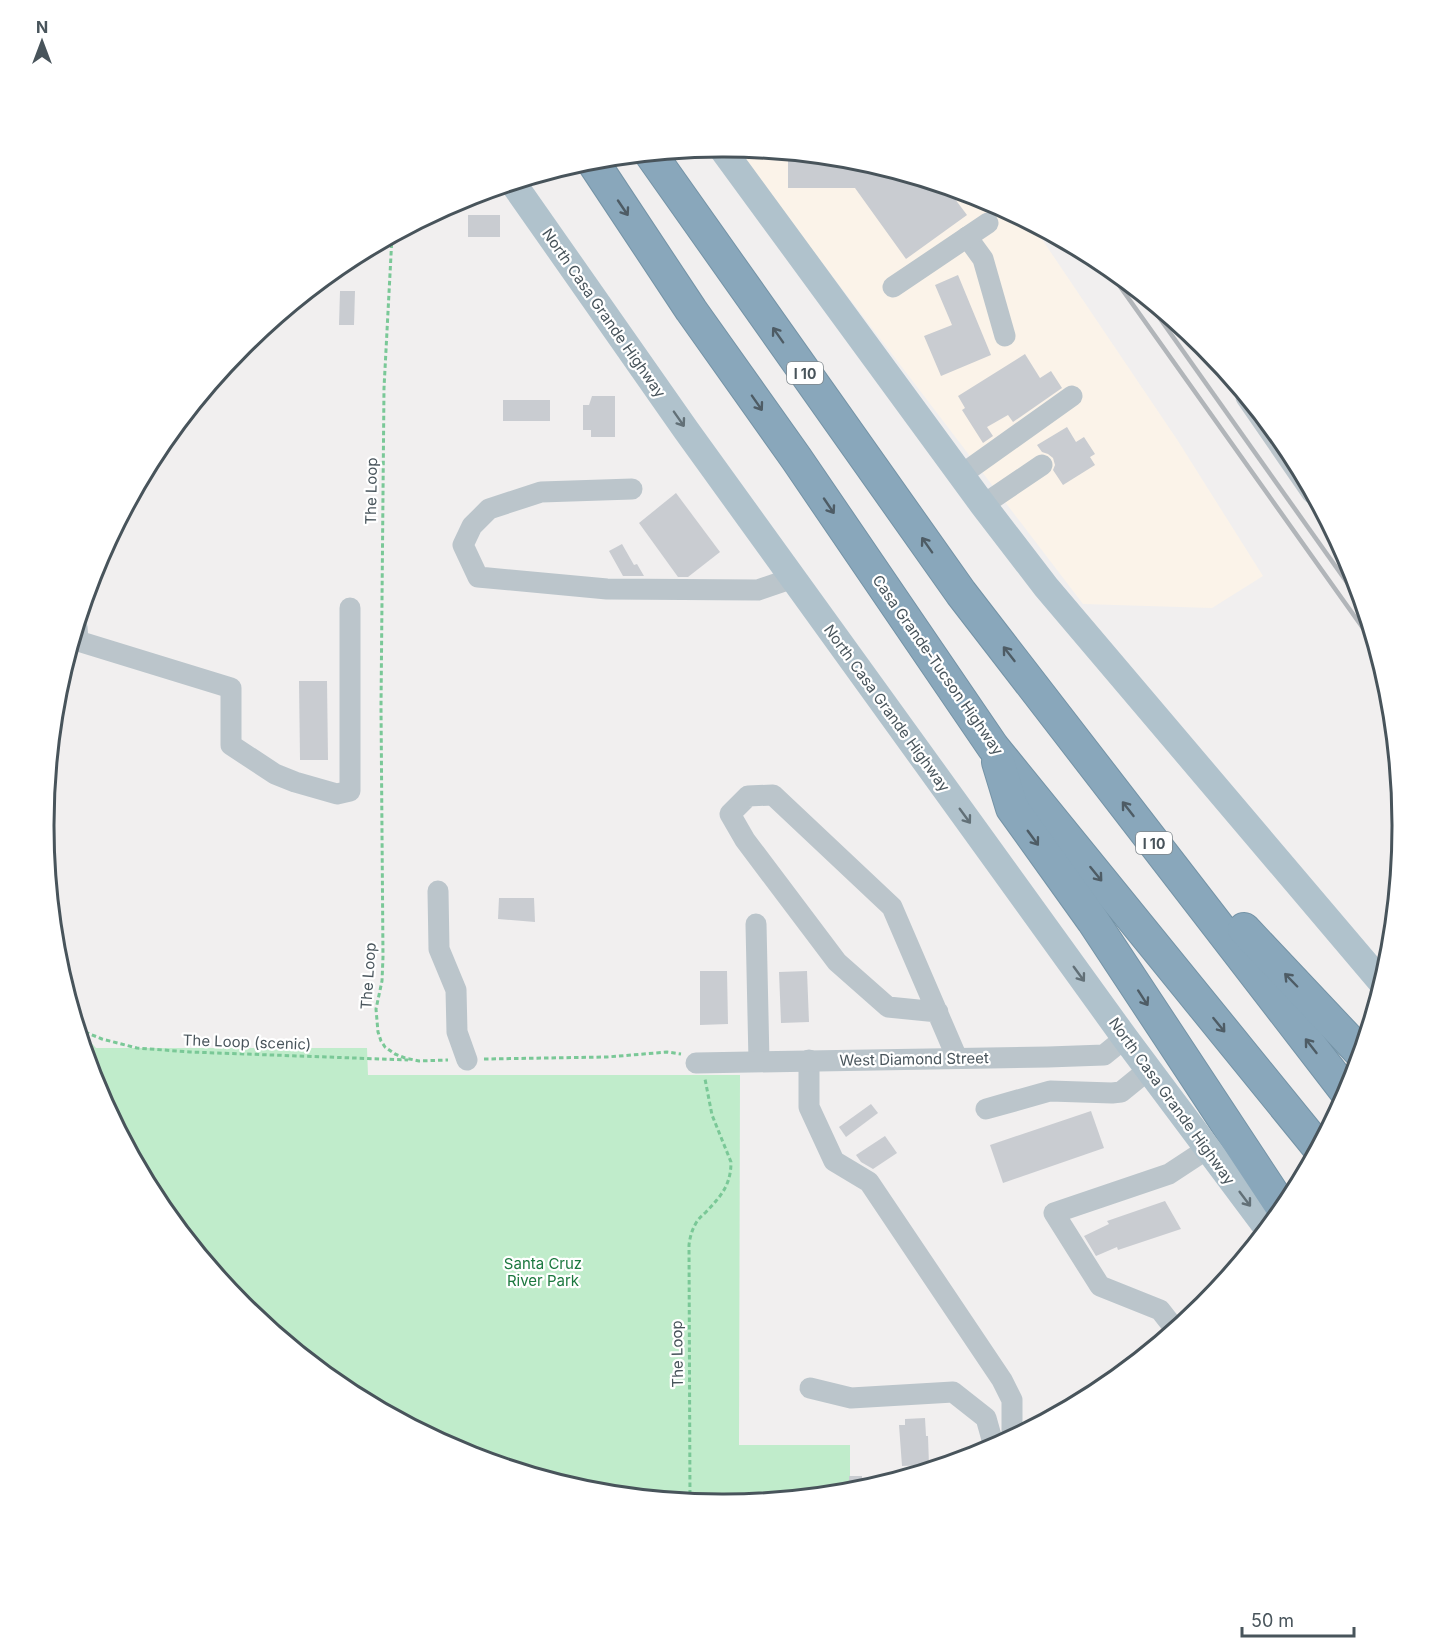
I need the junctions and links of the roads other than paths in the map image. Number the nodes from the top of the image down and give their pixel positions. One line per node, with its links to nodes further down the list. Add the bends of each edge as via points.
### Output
1 (728, 157): 11 (main road)
2 (655, 160): 18 (highway, I 10, one-way to 2, via 961,593)
3 (597, 168): 17 (highway, Casa Grande-Tucson Highway, one-way to 17)
4 (517, 189): 14 (main road, North Casa Grande Highway, one-way to 14)
5 (988, 223): 6 (street)
6 (967, 237): 7 (street); 8 (street, via 983,259)
7 (893, 287)
8 (1005, 336)
9 (1072, 396): 11 (street)
10 (1042, 465): 13 (street)
11 (961, 475): 13 (main road)
12 (632, 489): 14 (street, via 541,492 489,509 472,526 463,545 478,578 607,589 758,590)
13 (983, 505): 21 (main road, via 1046,587)
14 (793, 578): 23 (main road, North Casa Grande Highway, one-way to 23)
15 (350, 608): 16 (street, via 350,790 337,794 275,774 231,745 231,688)
16 (80, 642)
17 (993, 747): 35 (highway, Casa Grande-Tucson Highway, one-way to 35); 37 (highway, one-way to 37, via 1012,808 1093,921)
18 (1148, 835): 24 (highway, one-way to 18, via 1168,850); 32 (highway, I 10, one-way to 18)
19 (438, 891): 27 (street, via 440,949 456,990 457,1032)
20 (756, 924): 29 (street)
21 (1375, 974)
22 (938, 1012): 22 (street, via 892,907 772,795 748,795 730,814 745,840 837,962 888,1007); 26 (street)
23 (1125, 1038): 25 (street, West Diamond Street, via 1104,1054); 31 (main road, North Casa Grande Highway)
24 (1354, 1046)
25 (1048, 1057): 26 (street, West Diamond Street); 33 (street)
26 (957, 1058): 28 (street, West Diamond Street)
27 (467, 1059)
28 (809, 1060): 29 (street, West Diamond Street); 41 (street, via 809,1107 834,1161 869,1182 1002,1380 1011,1400)
29 (759, 1061): 30 (street, West Diamond Street)
30 (696, 1063)
31 (1148, 1070): 33 (street, via 1121,1092); 36 (main road, North Casa Grande Highway)
32 (1340, 1084)
33 (1050, 1091): 34 (street)
34 (986, 1109)
35 (1313, 1140)
36 (1207, 1149): 38 (main road, North Casa Grande Highway, one-way to 38); 39 (street, via 1169,1174 1054,1214 1100,1286 1160,1310)
37 (1277, 1200)
38 (1262, 1221)
39 (1170, 1323)
40 (810, 1388): 42 (street, via 851,1398 953,1392 986,1418)
41 (1012, 1429)
42 (992, 1438)

